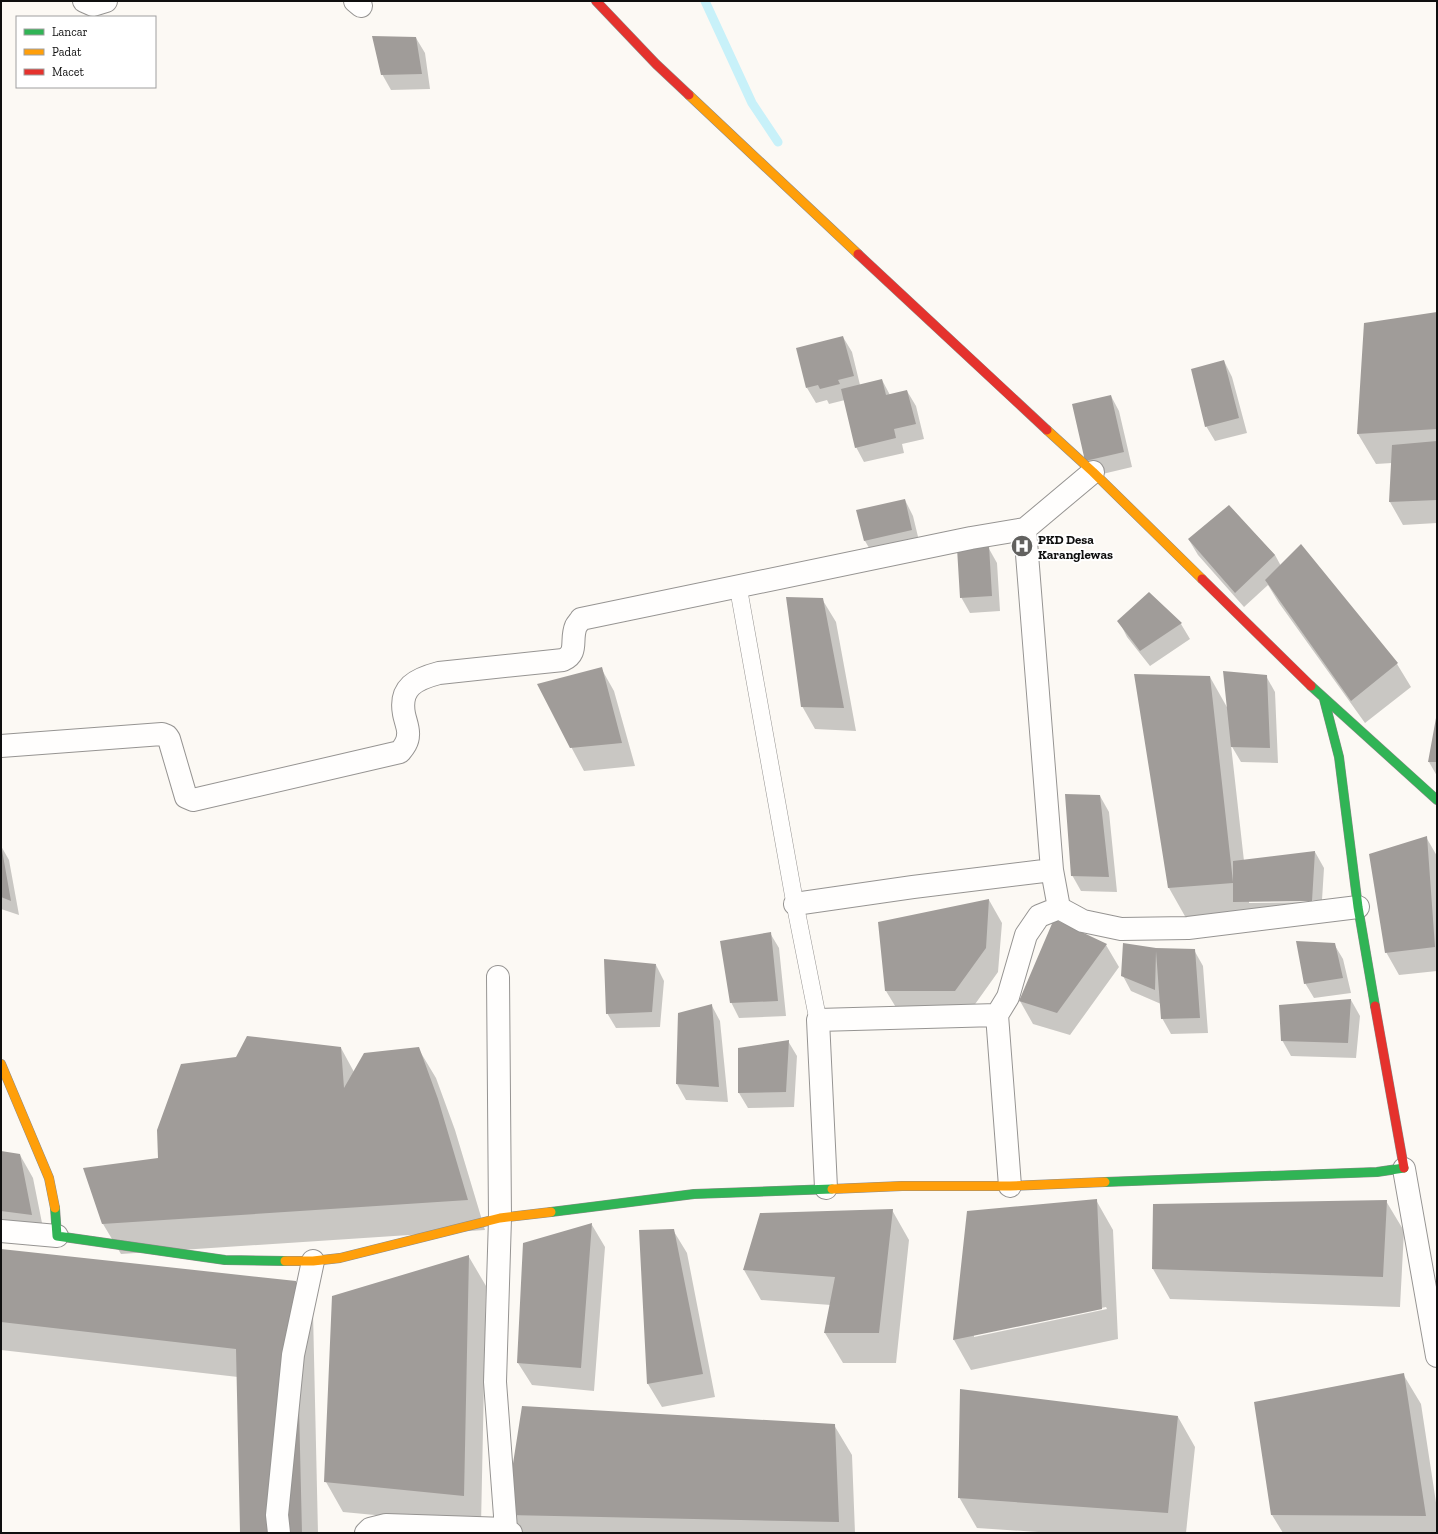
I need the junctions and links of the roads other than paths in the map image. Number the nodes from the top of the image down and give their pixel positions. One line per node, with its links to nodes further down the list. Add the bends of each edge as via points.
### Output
1 (84, 1): 2 (street, via 93,5)
2 (106, 1)
3 (596, 1): 4 (street, via 656,64)
4 (1093, 472): 5 (street); 7 (street)
5 (1025, 529): 6 (street); 10 (street)
6 (738, 586): 8 (street, via 581,619 576,626 572,653 563,660 439,673 413,683 404,694 402,705 408,735 406,744 400,752 193,800 186,797 169,739 162,734); 11 (lane)
7 (1324, 699): 9 (street); 12 (street, via 1339,757)
8 (1, 746)
9 (1437, 799)
10 (1052, 870): 11 (street); 13 (street)
11 (795, 904): 16 (lane)
12 (1358, 907): 13 (street, via 1188,928 1121,929 1083,921); 18 (street)
13 (1059, 908): 15 (street, via 1039,916 1026,935 1008,997)
14 (498, 977): 21 (street)
15 (998, 1015): 16 (street); 19 (street)
16 (818, 1020): 20 (street)
17 (1, 1064): 23 (street, via 49,1178 55,1205)
18 (1404, 1169): 19 (street); 25 (street)
19 (1010, 1186): 20 (street)
20 (826, 1188): 21 (street, via 694,1194)
21 (500, 1218): 24 (street, via 340,1258); 26 (street, via 495,1382)
22 (1, 1231): 23 (street)
23 (57, 1236): 24 (street, via 225,1260)
24 (313, 1261): 27 (street, via 293,1355 277,1515)
25 (1437, 1356)
26 (508, 1531): 28 (street, via 386,1525)
27 (279, 1533)
28 (366, 1533)

